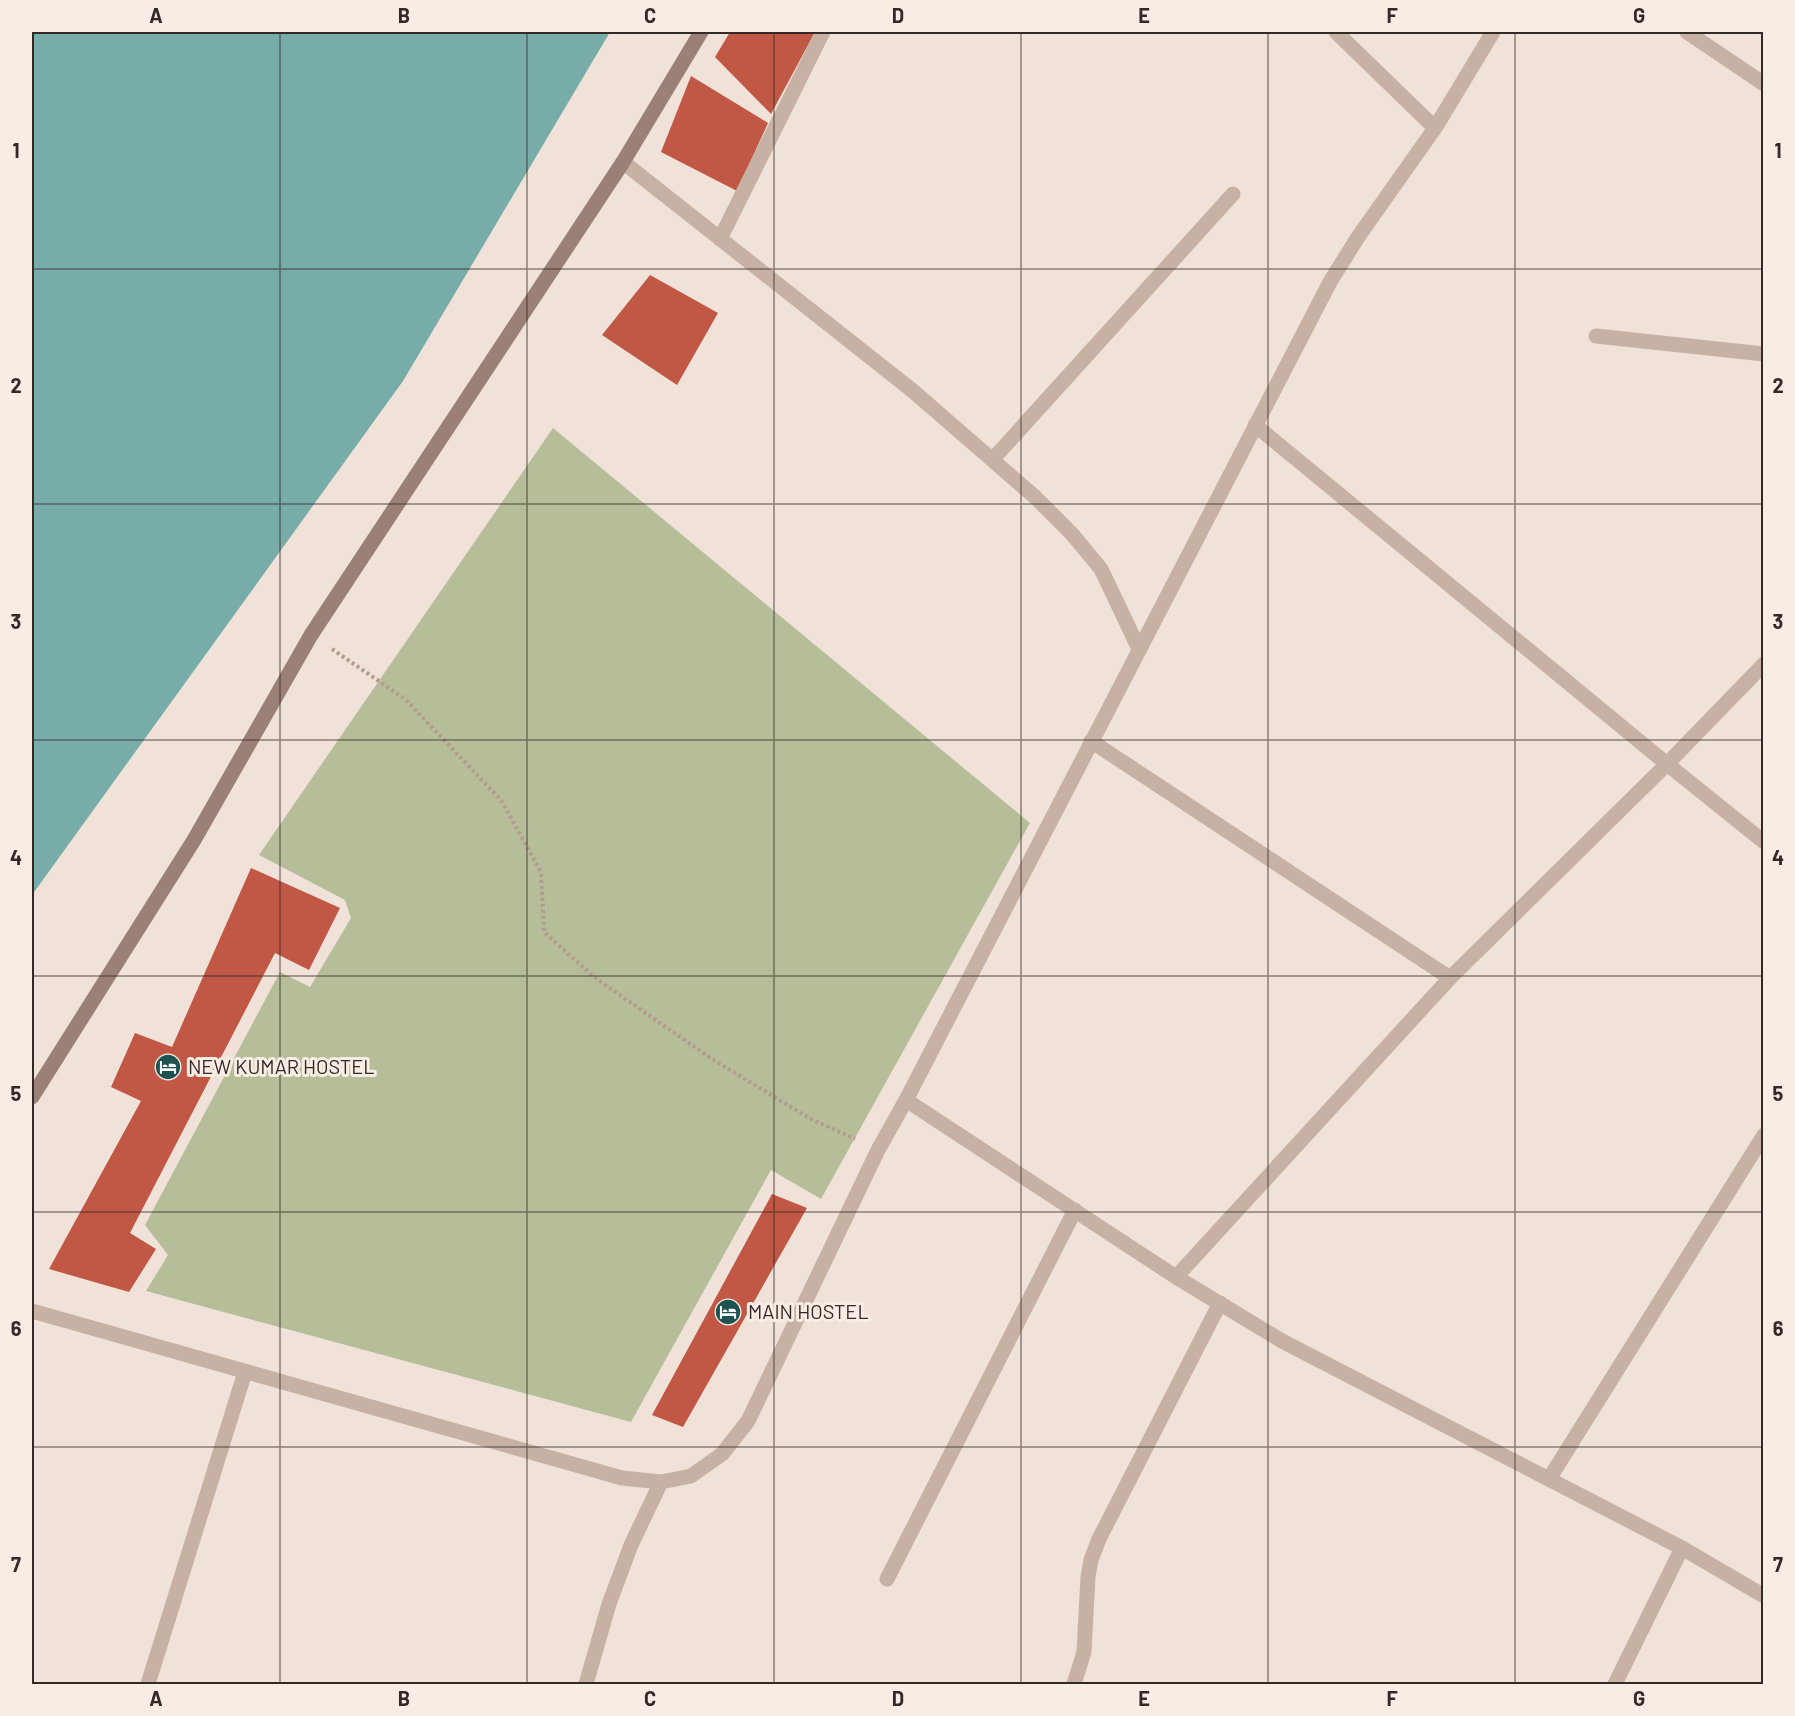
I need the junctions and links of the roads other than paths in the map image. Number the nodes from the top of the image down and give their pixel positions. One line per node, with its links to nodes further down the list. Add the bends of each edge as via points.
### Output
1 (701, 32): 8 (street)
2 (823, 32): 10 (street)
3 (1336, 32): 7 (street)
4 (1493, 32): 7 (street)
5 (1687, 32): 6 (street)
6 (1764, 84)
7 (1435, 129): 13 (street, via 1330,282)
8 (623, 162): 10 (street); 21 (street, via 311,635 194,840)
9 (1233, 194): 14 (street)
10 (720, 239): 14 (street, via 914,391)
11 (1596, 336): 12 (street)
12 (1764, 354)
13 (1255, 425): 15 (street); 18 (street)
14 (992, 460): 15 (street, via 1035,497 1101,569)
15 (1139, 649): 17 (street)
16 (1764, 664): 18 (street)
17 (1091, 741): 20 (street); 22 (street)
18 (1667, 764): 19 (street); 20 (street)
19 (1764, 842)
20 (1450, 978): 25 (street)
21 (32, 1097)
22 (906, 1100): 24 (street); 30 (street, via 878,1150 748,1421 722,1454 691,1476)
23 (1764, 1135): 29 (street)
24 (1075, 1210): 25 (street); 32 (street)
25 (1176, 1277): 26 (street)
26 (1220, 1303): 29 (street, via 1282,1341); 36 (street, via 1095,1549 1088,1577 1083,1653)
27 (32, 1311): 28 (street)
28 (245, 1372): 30 (street, via 622,1478); 34 (street)
29 (1549, 1479): 31 (street)
30 (661, 1482): 35 (street, via 609,1604)
31 (1682, 1548): 33 (street); 37 (street)
32 (887, 1579)
33 (1764, 1596)
34 (148, 1684)
35 (586, 1684)
36 (1074, 1684)
37 (1615, 1684)

